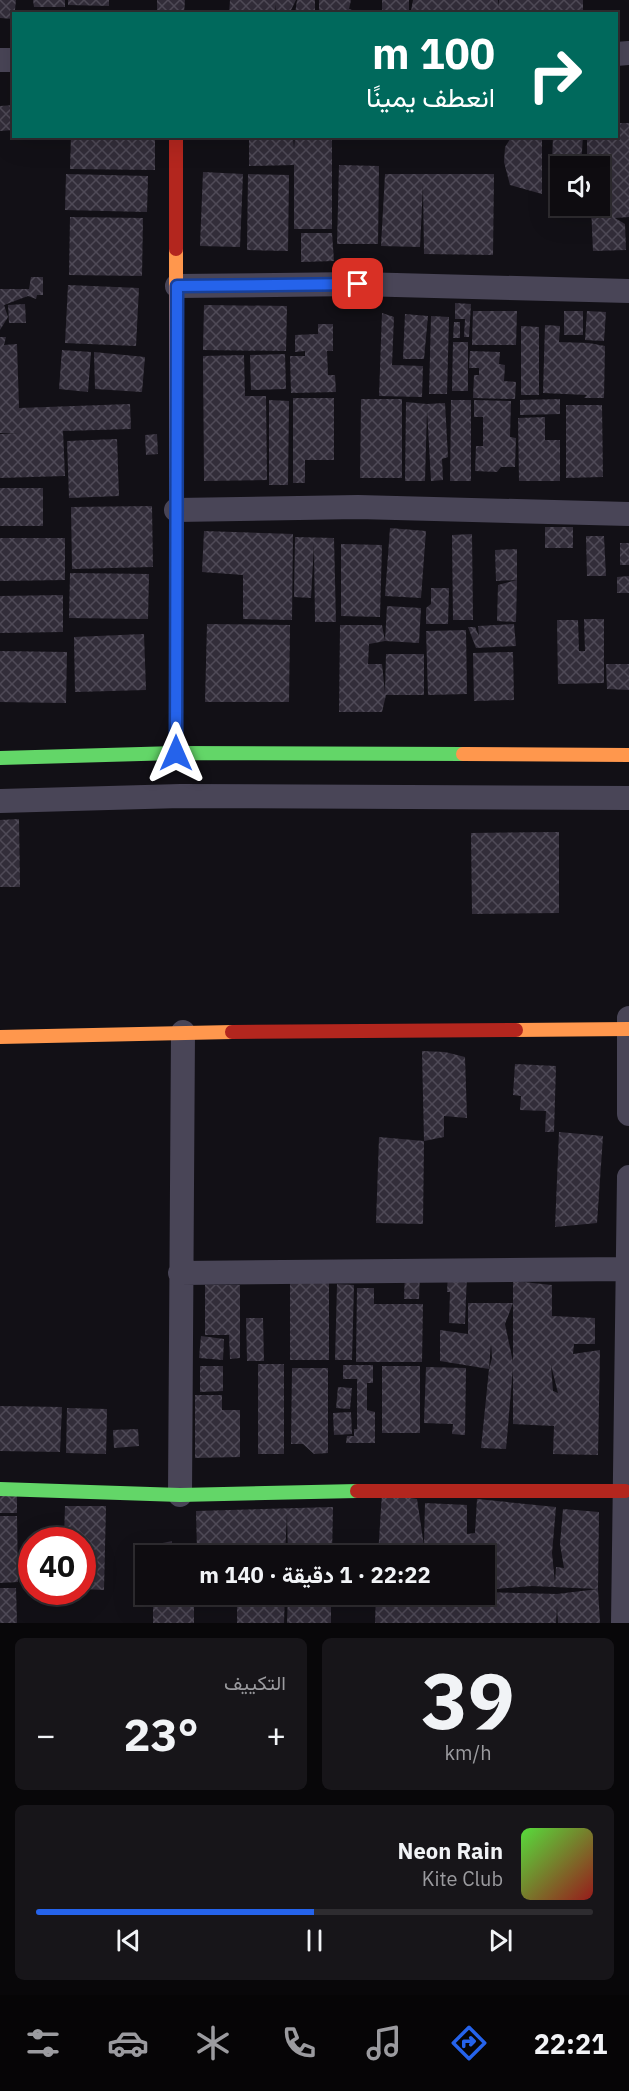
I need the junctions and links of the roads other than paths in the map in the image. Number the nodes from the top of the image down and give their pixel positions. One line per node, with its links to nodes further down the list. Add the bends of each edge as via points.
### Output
1 (176, 138): 2 (street)
2 (177, 286): 3 (street, via 358,284); 4 (street)
3 (629, 291)
4 (176, 510): 5 (street, via 358,507); 6 (street)
5 (629, 514)
6 (176, 753): 7 (street); 8 (street)
7 (629, 755)
8 (0, 758)
9 (629, 798): 10 (street, via 181,796)
10 (0, 801)
11 (629, 1018): 12 (street)
12 (629, 1029): 13 (street); 15 (street)
13 (183, 1032): 14 (street); 18 (street)
14 (0, 1037)
15 (629, 1114)
16 (629, 1177): 17 (street)
17 (627, 1269): 18 (street); 20 (street)
18 (180, 1273): 21 (street)
19 (0, 1489): 21 (street)
20 (625, 1491): 21 (street, via 382,1490); 22 (street)
21 (180, 1495)
22 (623, 1623)

